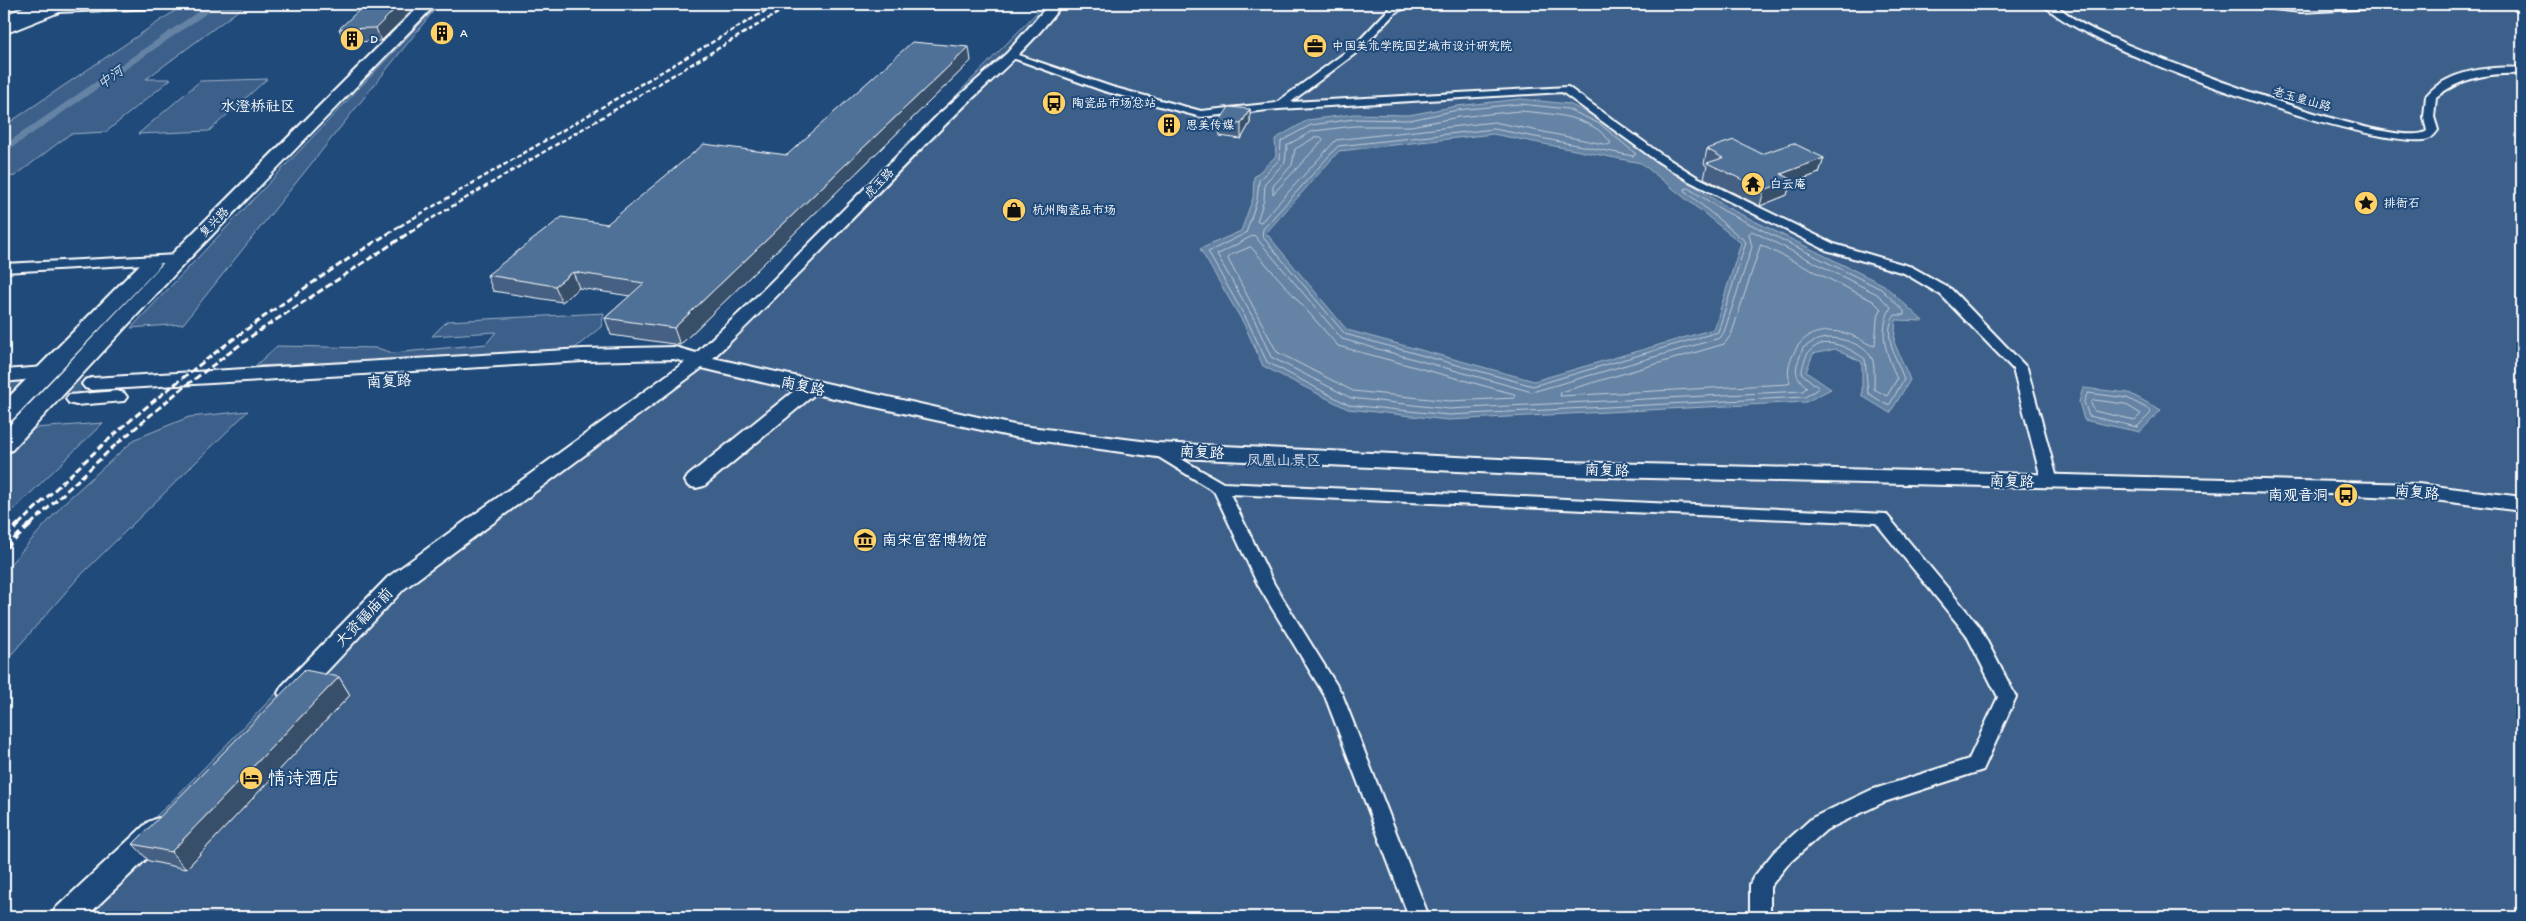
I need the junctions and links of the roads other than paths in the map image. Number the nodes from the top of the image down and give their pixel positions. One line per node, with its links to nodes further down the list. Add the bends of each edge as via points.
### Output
1 (34, 4): 13 (main road)
2 (159, 4): 12 (street)
3 (411, 4): 19 (main road, 复兴路)
4 (429, 4): 18 (main road, 复兴路)
5 (1056, 4): 15 (street, 虎玉路)
6 (1410, 4): 17 (street, via 1393,10 1357,48)
7 (2048, 4): 16 (street, 老玉皇山路, via 2063,17 2125,48 2264,101 2345,124 2412,137 2424,137 2433,130 2431,96 2444,84 2495,70)
8 (2255, 4): 9 (street, via 2301,9)
9 (2395, 4)
10 (2435, 4): 11 (street)
11 (2452, 4)
12 (56, 5): 13 (highway)
13 (9, 21): 14 (main road)
14 (4, 30)
15 (1012, 56): 17 (street, via 1108,90 1201,114); 21 (street, 虎玉路, via 944,117 754,310)
16 (2522, 71)
17 (1279, 106): 31 (street, via 1564,89 1692,179 1830,247 1908,270 1946,292 2020,368)
18 (178, 259): 19 (street); 28 (main road, 复兴路)
19 (154, 262): 20 (street); 22 (main road, 复兴路)
20 (4, 268)
21 (700, 360): 24 (street, 南复路, via 674,353 583,355); 25 (street, 南复路); 26 (street, 南复路, via 669,368 605,368); 34 (street, 大资福庙前, via 396,583)
22 (45, 373): 23 (street); 27 (main road, 复兴路)
23 (4, 376)
24 (92, 384)
25 (810, 387): 29 (street, 南复路, via 1014,431); 30 (street)
26 (76, 399)
27 (5, 413)
28 (4, 445)
29 (1157, 450): 31 (street, 南复路, via 1566,469); 32 (street)
30 (696, 481)
31 (2050, 482): 33 (street, 南复路, via 2418,491)
32 (1220, 488): 37 (street, via 1266,585 1333,694); 38 (street, via 1880,518 1973,630 2007,697 1976,765 1878,796 1819,824 1781,858 1760,884)
33 (2522, 504)
34 (274, 710)
35 (172, 816): 36 (street)
36 (66, 917)
37 (1419, 917)
38 (1760, 917)

